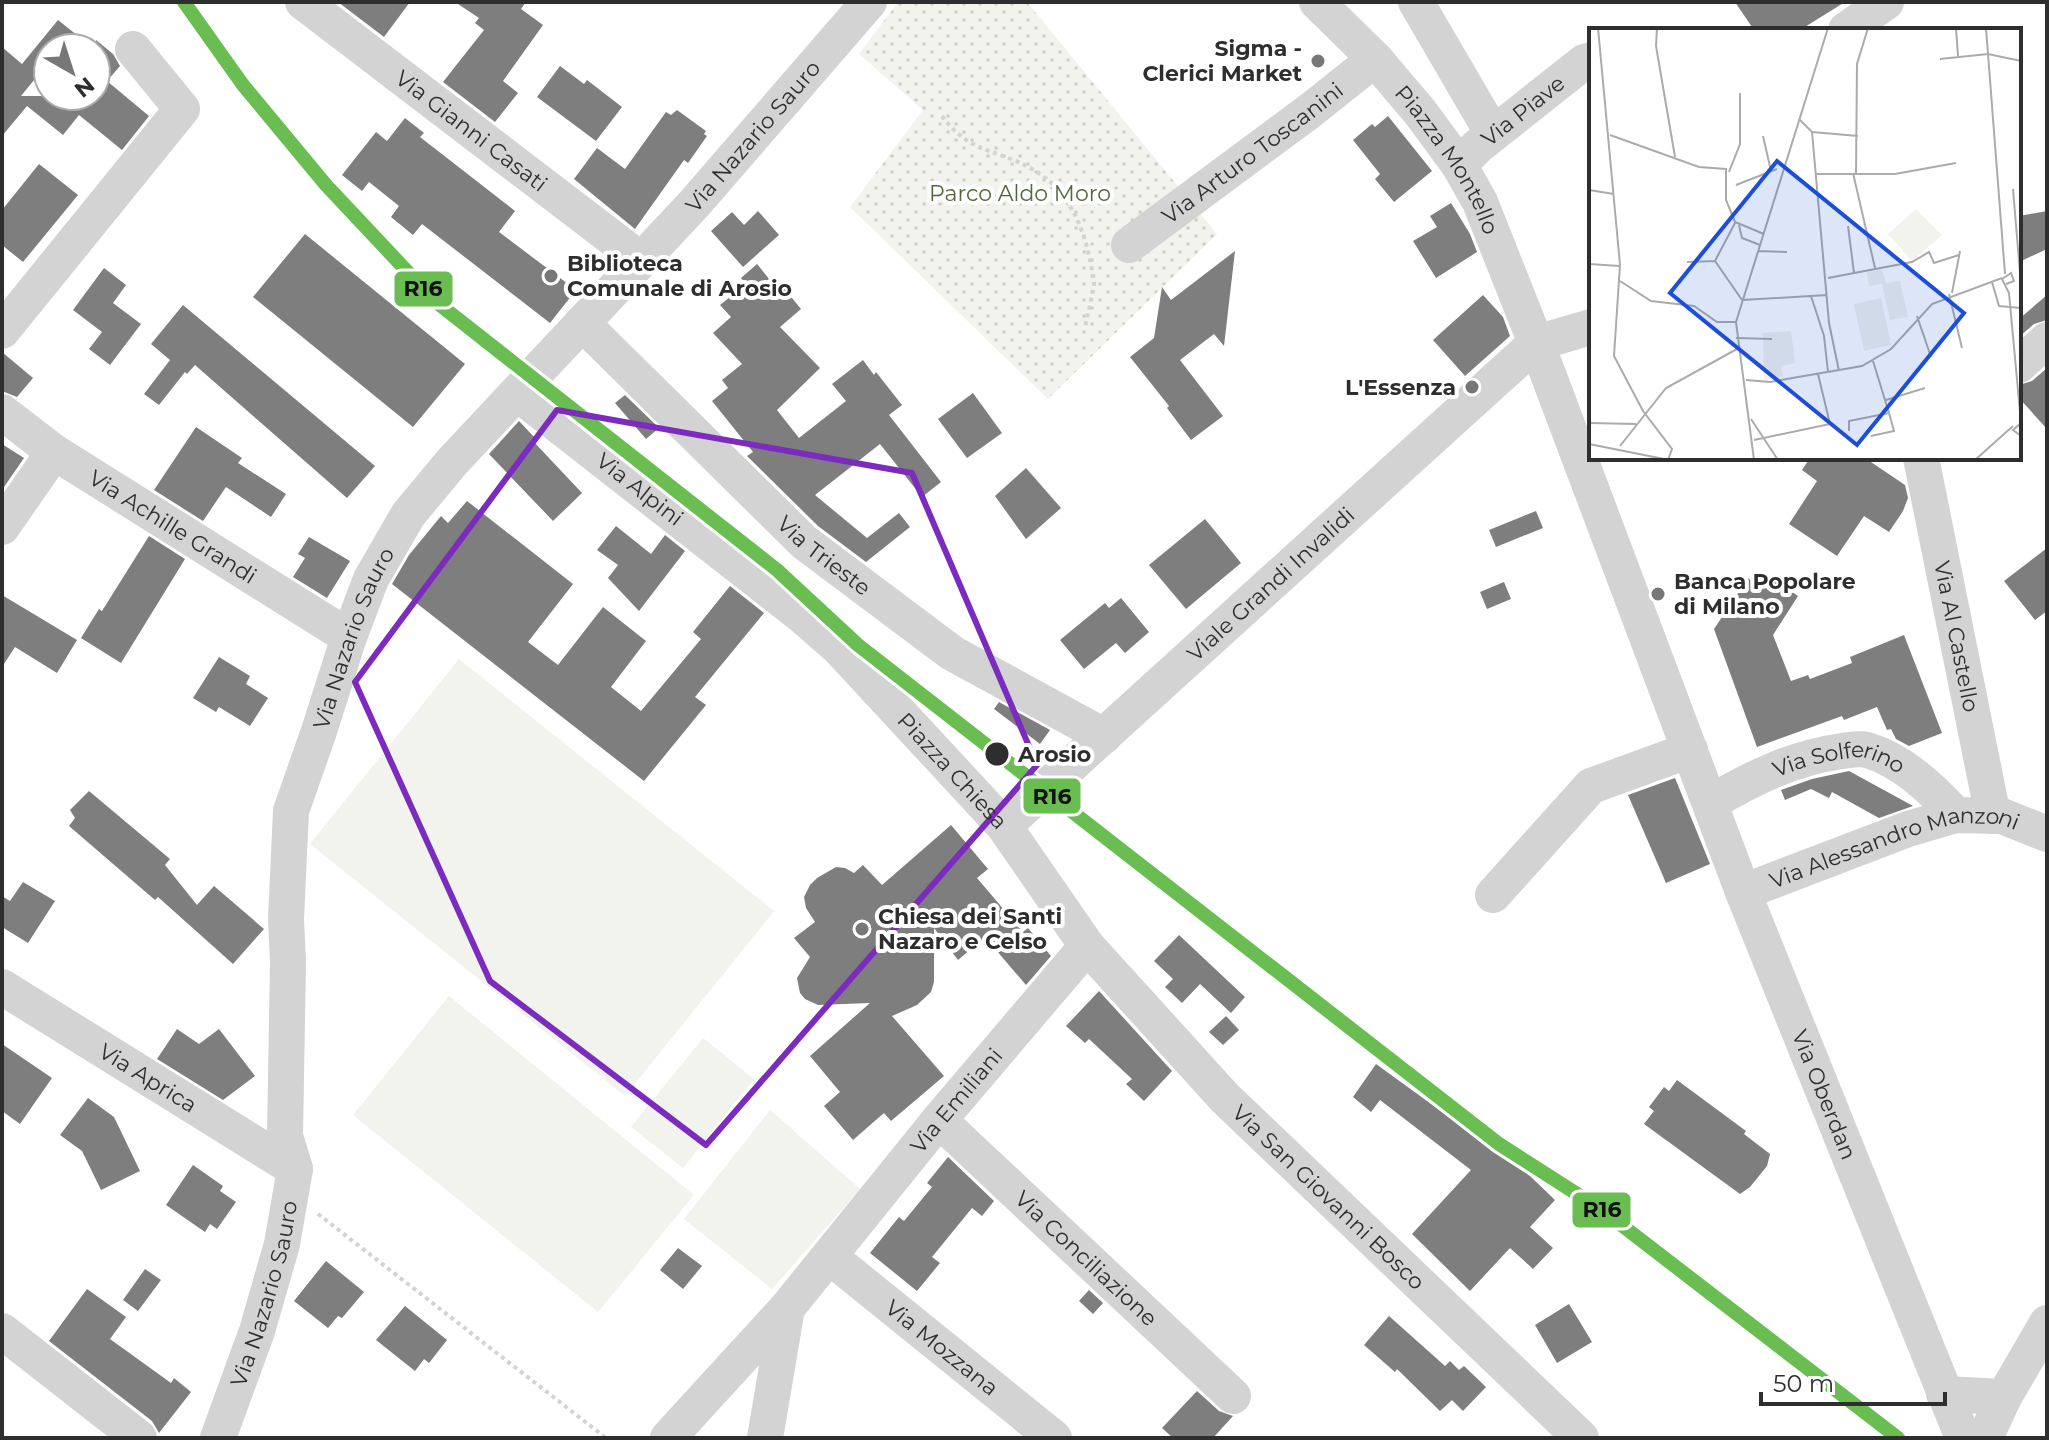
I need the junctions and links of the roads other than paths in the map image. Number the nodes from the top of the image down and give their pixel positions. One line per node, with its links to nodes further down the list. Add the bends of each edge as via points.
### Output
1 (303, 2): 13 (street, Via Gianni Casati)
2 (869, 2): 13 (street, Via Nazario Sauro)
3 (1317, 2): 8 (street, Piazza Montello)
4 (1416, 2): 10 (street)
5 (1886, 2): 6 (street)
6 (1849, 28)
7 (133, 49): 16 (street, via 182,109)
8 (1375, 59): 11 (street, Piazza Montello); 12 (street, Via Arturo Toscanini)
9 (1589, 61): 10 (street, Via Piave)
10 (1493, 134): 11 (street, Via Piave)
11 (1459, 165): 18 (street, Piazza Montello, via 1480,202)
12 (1129, 245)
13 (641, 260): 14 (street, Via Nazario Sauro)
14 (582, 323): 20 (street, Via Nazario Sauro); 27 (street, Via Trieste, via 804,542 952,653)
15 (1589, 328): 18 (street)
16 (2, 331)
17 (2047, 340): 19 (street)
18 (1536, 343): 27 (street, Viale Grandi Invalidi); 28 (street, Via Oberdan)
19 (2021, 363)
20 (517, 393): 25 (street, Via Alpini); 26 (street, Via Nazario Sauro, via 408,515 371,579)
21 (2, 412): 22 (street, Via Achille Grandi)
22 (54, 452): 24 (street); 26 (street, Via Achille Grandi)
23 (1921, 460): 31 (street, Via Al Castello)
24 (2, 527)
25 (800, 614): 32 (street, Piazza Chiesa, via 839,648)
26 (349, 637): 39 (street, Via Nazario Sauro, via 291,811 285,1136)
27 (1104, 736): 32 (street, Viale Grandi Invalidi)
28 (1690, 750): 29 (street, Via Oberdan); 35 (street, via 1591,786)
29 (1710, 803): 30 (street, Via Solferino, via 1810,755 1864,748 1932,789); 34 (street, Via Oberdan)
30 (1956, 815): 31 (street, Via Alessandro Manzoni); 34 (street, Via Alessandro Manzoni)
31 (1993, 816): 33 (street, Via Alessandro Manzoni)
32 (1004, 826): 36 (street, Piazza Chiesa)
33 (2047, 834)
34 (1743, 892): 44 (street, Via Oberdan)
35 (1493, 895)
36 (1087, 946): 38 (street, Via Emiliani); 52 (street, Via San Giovanni Bosco, via 1225,1098)
37 (2, 987): 39 (street, Via Aprica)
38 (939, 1120): 40 (street, Via Emiliani); 45 (street, Via Conciliazione)
39 (293, 1181): 48 (street, Via Nazario Sauro, via 282,1244 257,1331)
40 (830, 1257): 41 (street, Via Emiliani); 51 (street, Via Mozzana)
41 (787, 1308): 49 (street, Via Emiliani); 50 (street)
42 (2, 1331): 47 (street)
43 (2043, 1341): 46 (street)
44 (1944, 1394): 46 (street); 53 (street, Via Oberdan)
45 (1233, 1396)
46 (2004, 1397): 54 (street)
47 (139, 1438)
48 (218, 1438)
49 (668, 1438)
50 (765, 1438)
51 (1054, 1438)
52 (1581, 1438)
53 (1963, 1438)
54 (1985, 1438)

